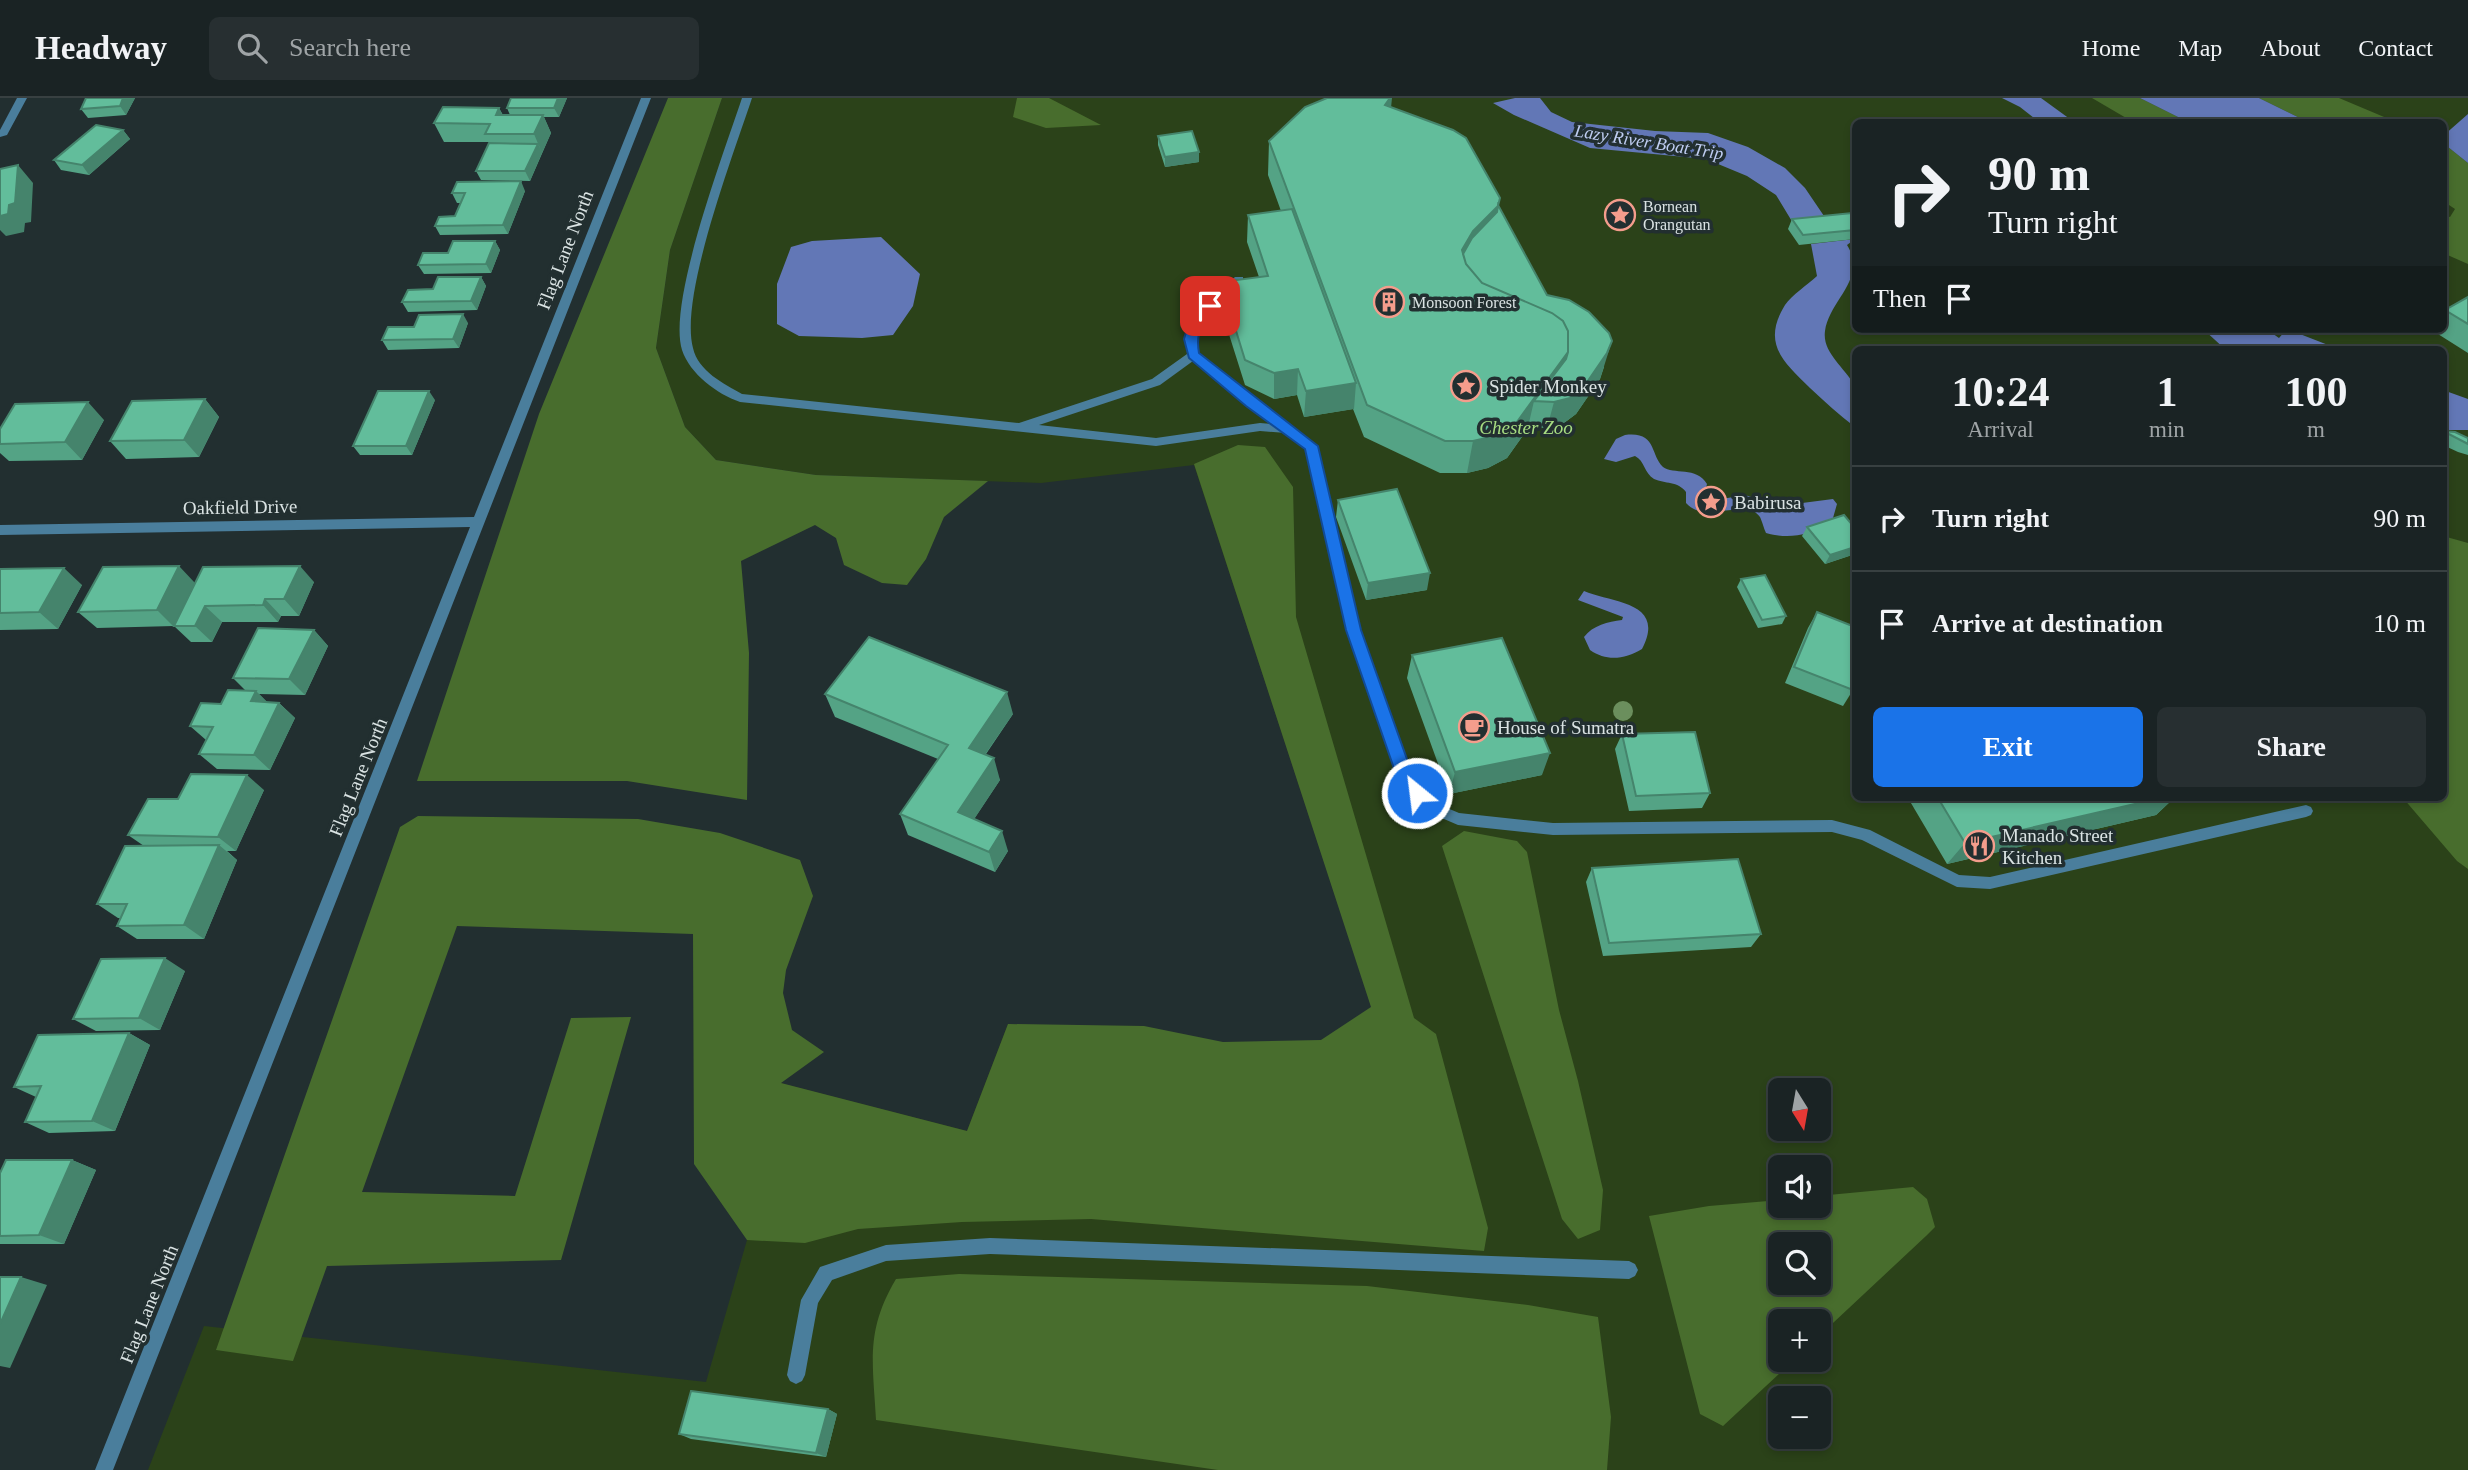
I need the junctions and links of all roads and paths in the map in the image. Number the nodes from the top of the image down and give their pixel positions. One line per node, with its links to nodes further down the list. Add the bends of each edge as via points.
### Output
1 (22, 98): 4 (street)
2 (646, 98): 9 (street, Flag Lane North)
3 (747, 98): 7 (street, via 685,308 687,346 702,375 740,398)
4 (2, 135)
5 (1239, 279): 6 (street, via 1196,319)
6 (1193, 355): 7 (street, via 1156,382); 8 (street)
7 (1016, 428): 8 (street, via 1156,442 1260,427)
8 (1289, 429): 11 (street, via 1312,446 1354,630 1406,780 1428,806 1458,819 1553,829 1832,826 1865,834 1957,881 1990,883)
9 (480, 522): 10 (street, Oakfield Drive); 14 (street, Flag Lane North)
10 (0, 530)
11 (2306, 811)
12 (1629, 1269): 13 (street, via 990,1246 886,1253 825,1273 810,1300)
13 (796, 1375)
14 (104, 1470)

